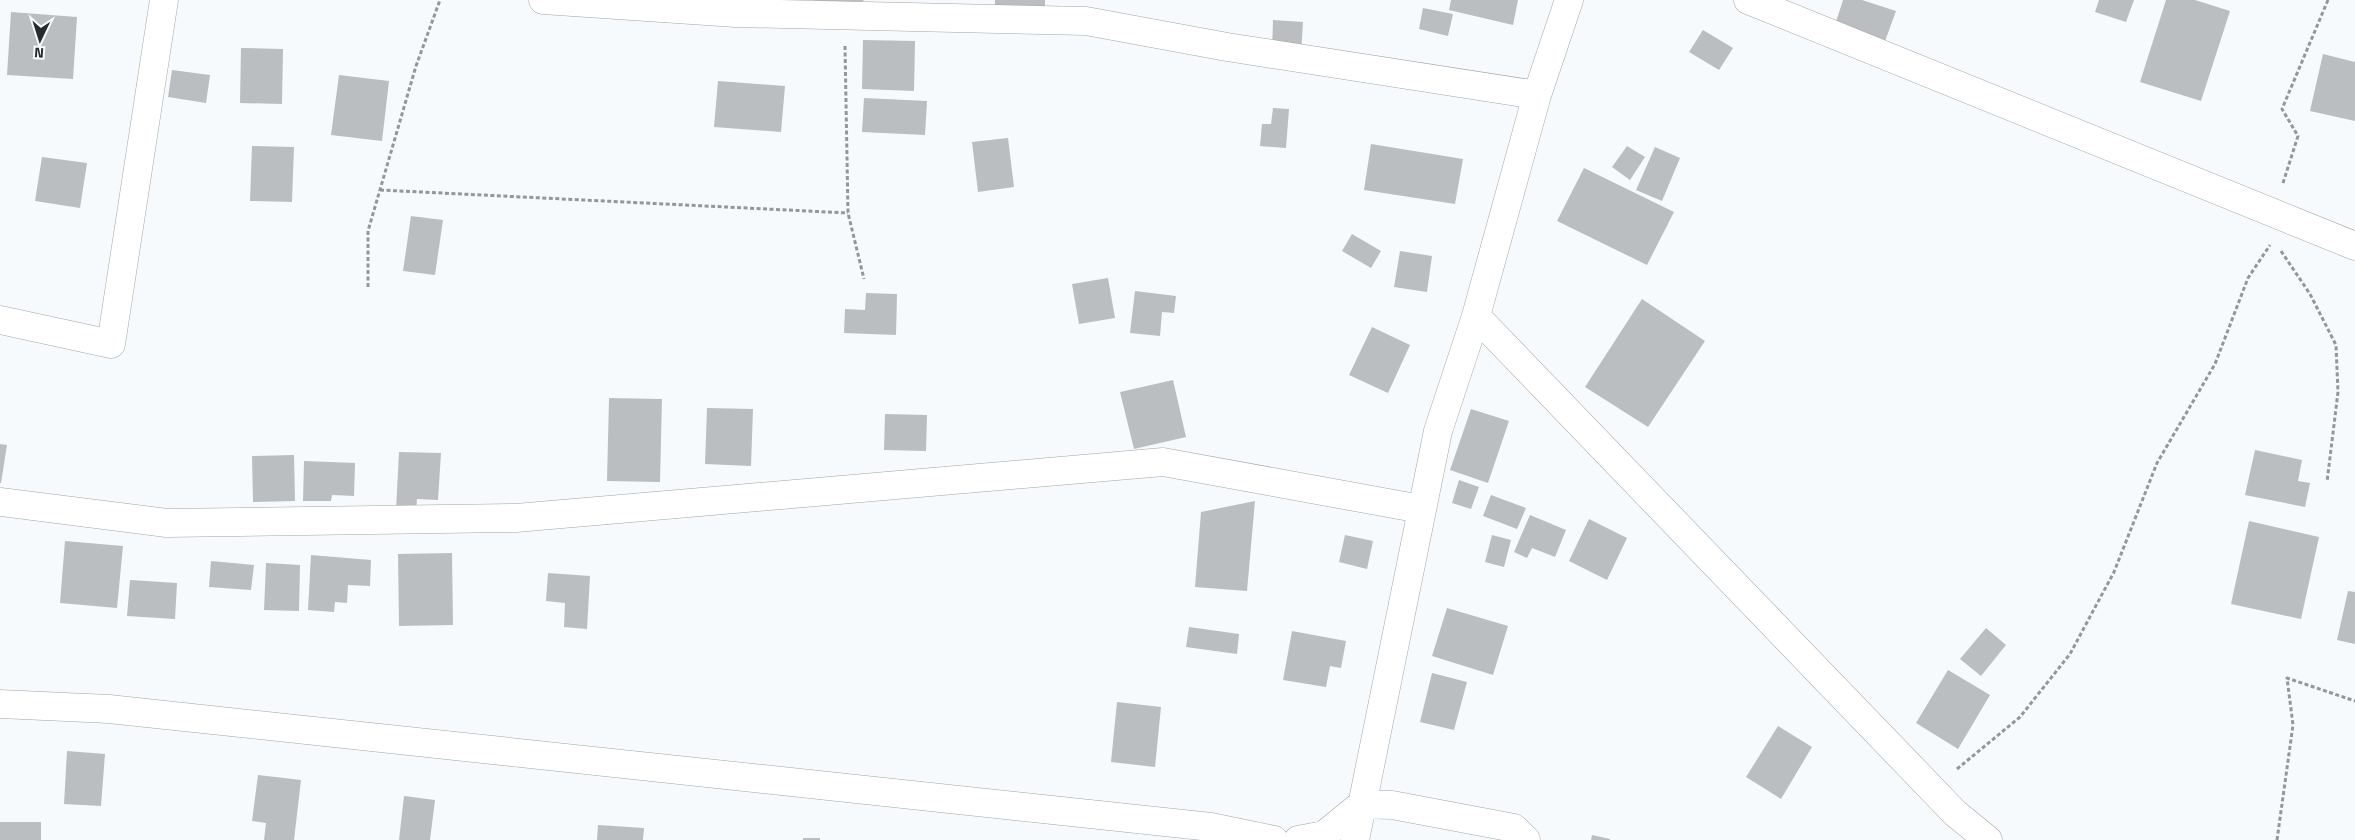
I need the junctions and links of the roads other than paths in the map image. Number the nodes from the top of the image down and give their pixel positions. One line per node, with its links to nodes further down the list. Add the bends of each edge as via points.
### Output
1 (164, 0): 9 (street, via 111,344)
2 (543, 0): 5 (street, via 736,14 843,16)
3 (1569, 0): 6 (street)
4 (1748, 0): 7 (street, via 2274,226)
5 (922, 9): 6 (street, via 1086,21 1388,74)
6 (1537, 95): 8 (street)
7 (2355, 246)
8 (1476, 316): 11 (street, via 1438,431); 18 (street, via 1955,813)
9 (0, 320)
10 (0, 502): 11 (street, via 167,523 516,518 1163,462)
11 (1421, 509): 13 (street)
12 (0, 704): 14 (street, via 119,710 1210,827)
13 (1362, 804): 15 (street, via 1324,835); 16 (street); 17 (street, via 1392,805 1514,828)
14 (1274, 840)
15 (1298, 840)
16 (1355, 840)
17 (1526, 840)
18 (1988, 840)

